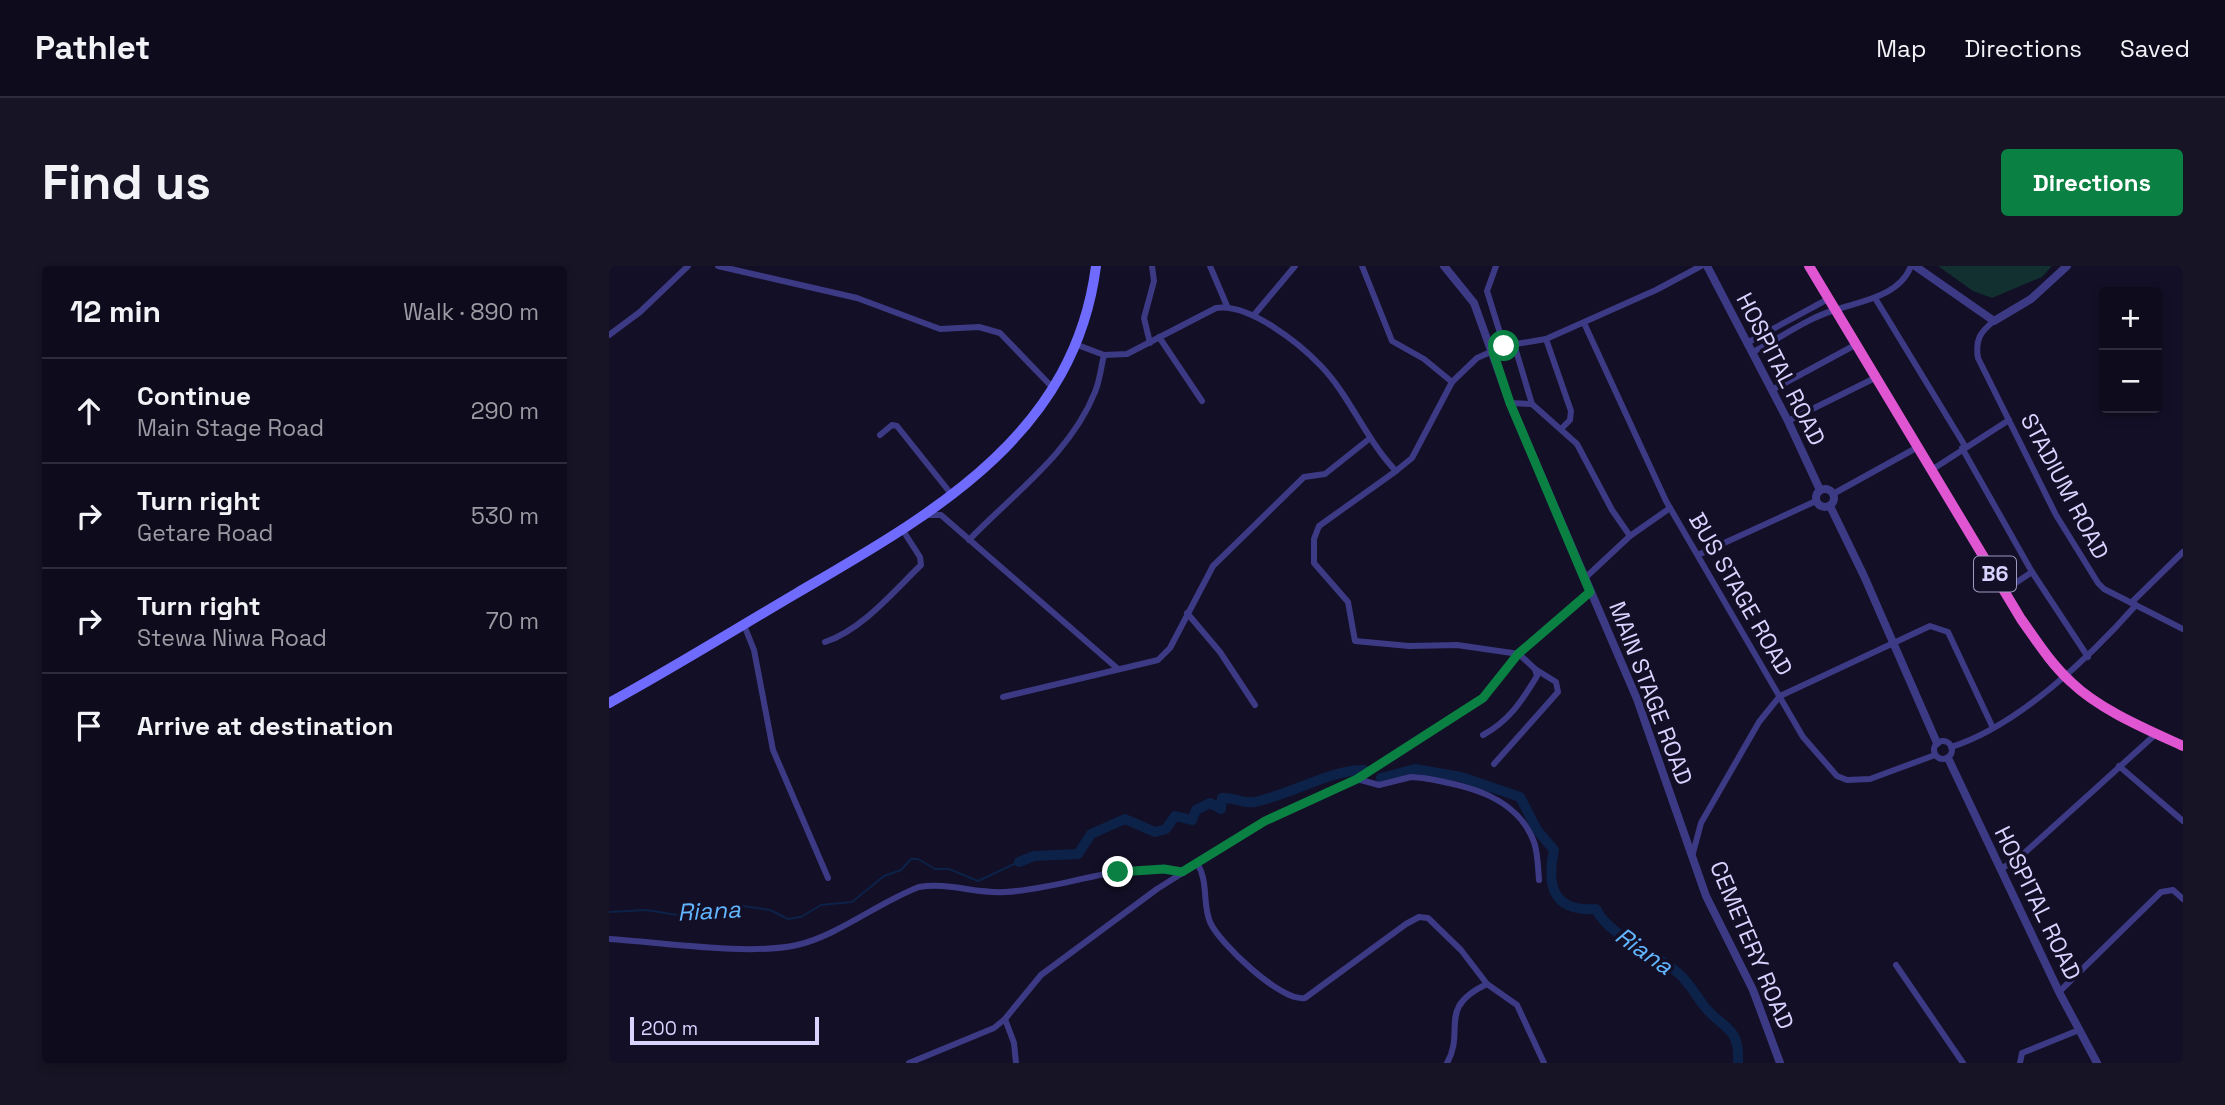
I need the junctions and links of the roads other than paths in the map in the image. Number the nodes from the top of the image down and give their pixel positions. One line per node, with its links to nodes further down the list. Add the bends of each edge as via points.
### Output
1 (688, 266): 21 (street)
2 (717, 266): 35 (street, via 857,298 933,327 990,328)
3 (1096, 266): 26 (main road)
4 (1152, 266): 24 (street, via 1154,281 1144,318)
5 (1210, 266): 16 (street)
6 (1295, 266): 18 (street)
7 (1362, 266): 34 (street, via 1392,341)
8 (1444, 266): 30 (street, MAIN STAGE ROAD, via 1474,303)
9 (1496, 266): 29 (street, via 1487,291)
10 (1701, 266): 20 (street)
11 (1707, 266): 25 (street, HOSPITAL ROAD)
12 (1809, 266): 17 (highway, B6)
13 (1913, 266): 15 (street, via 1906,278); 19 (street)
14 (2067, 266): 19 (street, via 2031,299)
15 (1875, 298): 17 (street); 46 (street)
16 (1227, 306): 18 (street); 22 (street)
17 (1835, 306): 25 (street); 28 (highway, B6); 31 (street)
18 (1254, 315): 44 (street, via 1321,366)
19 (1994, 321): 40 (street, STADIUM ROAD, via 1980,332 1976,348)
20 (1584, 323): 23 (street); 54 (street, BUS STAGE ROAD)
21 (609, 335)
22 (1159, 337): 24 (street); 37 (street)
23 (1546, 339): 27 (street); 42 (street, via 1571,411)
24 (1150, 343): 32 (street, via 1127,354)
25 (1747, 343): 31 (street, HOSPITAL ROAD)
26 (1075, 344): 32 (street); 35 (main road)
27 (1514, 344): 29 (street); 39 (street)
28 (1857, 344): 33 (highway, B6); 36 (street)
29 (1504, 346): 30 (street)
30 (1493, 352): 34 (street, via 1477,358); 38 (street, MAIN STAGE ROAD)
31 (1753, 352): 36 (street, HOSPITAL ROAD)
32 (1104, 355): 58 (street, via 1095,392 1076,428 1041,471)
33 (1877, 377): 41 (street); 45 (highway, B6)
34 (1452, 382): 48 (street, via 1412,458)
35 (1052, 387): 51 (main road, via 995,461)
36 (1772, 390): 41 (street, HOSPITAL ROAD)
37 (1202, 401)
38 (1510, 403): 39 (street); 62 (street, MAIN STAGE ROAD)
39 (1532, 404): 42 (street)
40 (2009, 420): 46 (street); 65 (street, STADIUM ROAD, via 2056,515 2098,583)
41 (1789, 421): 49 (street, HOSPITAL ROAD)
42 (1561, 429): 57 (street, via 1577,444)
43 (880, 435): 51 (street, via 897,426)
44 (1369, 439): 48 (street); 66 (street, via 1325,474 1304,477 1276,502 1205,576)
45 (1918, 447): 47 (highway, B6); 50 (street)
46 (1963, 447): 47 (street); 61 (street)
47 (1933, 469): 63 (highway, B6)
48 (1396, 471): 71 (street, via 1325,519 1314,539 1314,563 1349,605 1353,639)
49 (1820, 490): 50 (street, via 1829,489); 52 (street)
50 (1833, 494): 53 (street)
51 (952, 495): 55 (main road)
52 (1816, 500): 53 (street, via 1821,507); 60 (street)
53 (1830, 506): 70 (street)
54 (1670, 509): 57 (street); 60 (street, BUS STAGE ROAD)
55 (924, 515): 56 (main road); 58 (street, via 937,513)
56 (902, 529): 67 (main road); 69 (street, via 921,565 862,619)
57 (1630, 536): 62 (street)
58 (969, 540): 73 (street)
59 (2183, 552): 65 (street)
60 (1700, 554): 76 (street, BUS STAGE ROAD)
61 (2032, 572): 63 (street); 72 (street)
62 (1585, 578): 64 (street, MAIN STAGE ROAD)
63 (2005, 590): 75 (highway, B6)
64 (1590, 592): 71 (street); 92 (street, MAIN STAGE ROAD, via 1637,699)
65 (2134, 604): 68 (street, STADIUM ROAD); 72 (street)
66 (1187, 613): 73 (street, via 1170,648 1158,660); 79 (street)
67 (744, 625): 78 (main road); 96 (street, via 754,650 772,750)
68 (2183, 629)
69 (825, 642)
70 (1894, 642): 76 (street); 80 (street, via 1930,626 1948,632); 83 (street)
71 (1518, 654): 74 (street); 90 (street, via 1483,698)
72 (2088, 657): 75 (street)
73 (1118, 669): 77 (street)
74 (1535, 669): 82 (street, via 1537,676 1510,717); 88 (street, via 1556,682 1557,692)
75 (2063, 674): 80 (street, via 2034,701); 81 (highway, B6, via 2096,700)
76 (1780, 696): 86 (street, BUS STAGE ROAD, via 1804,737 1837,776 1847,780 1870,779); 92 (street, CEMETERY ROAD, via 1759,722 1708,812)
77 (1003, 697)
78 (609, 704)
79 (1255, 705)
80 (1993, 728): 85 (street)
81 (2157, 733): 84 (highway, B6); 89 (street)
82 (1483, 735)
83 (1937, 743): 85 (street, via 1945,741); 86 (street)
84 (2183, 746)
85 (1951, 747): 87 (street)
86 (1935, 755): 87 (street)
87 (1948, 758): 94 (street, HOSPITAL ROAD)
88 (1494, 764)
89 (2119, 766): 91 (street); 94 (street)
90 (1357, 779): 93 (street, via 1265,821); 97 (street, via 1379,785 1423,778 1497,798 1529,832)
91 (2183, 821)
92 (1693, 853): 109 (street, CEMETERY ROAD, via 1706,896 1753,989)
93 (1197, 863): 95 (street); 101 (street, via 1204,874 1210,923 1253,972 1296,999 1310,995 1423,916 1461,950)
94 (2001, 869): 102 (street, HOSPITAL ROAD)
95 (1182, 872): 99 (street, via 1156,868 1118,872 1001,893 919,887 807,942 785,947); 103 (street, via 1041,975)
96 (828, 878)
97 (1539, 880)
98 (2183, 899): 102 (street, via 2173,890 2161,892)
99 (609, 939)
100 (1896, 965): 110 (street)
101 (1486, 984): 107 (street, via 1469,993 1456,1012); 108 (street, via 1517,1005)
102 (2059, 992): 104 (street, HOSPITAL ROAD)
103 (1005, 1019): 105 (street, via 983,1034); 106 (street)
104 (2079, 1030): 111 (street, via 2022,1053); 112 (street, HOSPITAL ROAD)
105 (909, 1063)
106 (1016, 1063)
107 (1447, 1063)
108 (1544, 1063)
109 (1780, 1063)
110 (1963, 1063)
111 (2020, 1063)
112 (2097, 1063)

